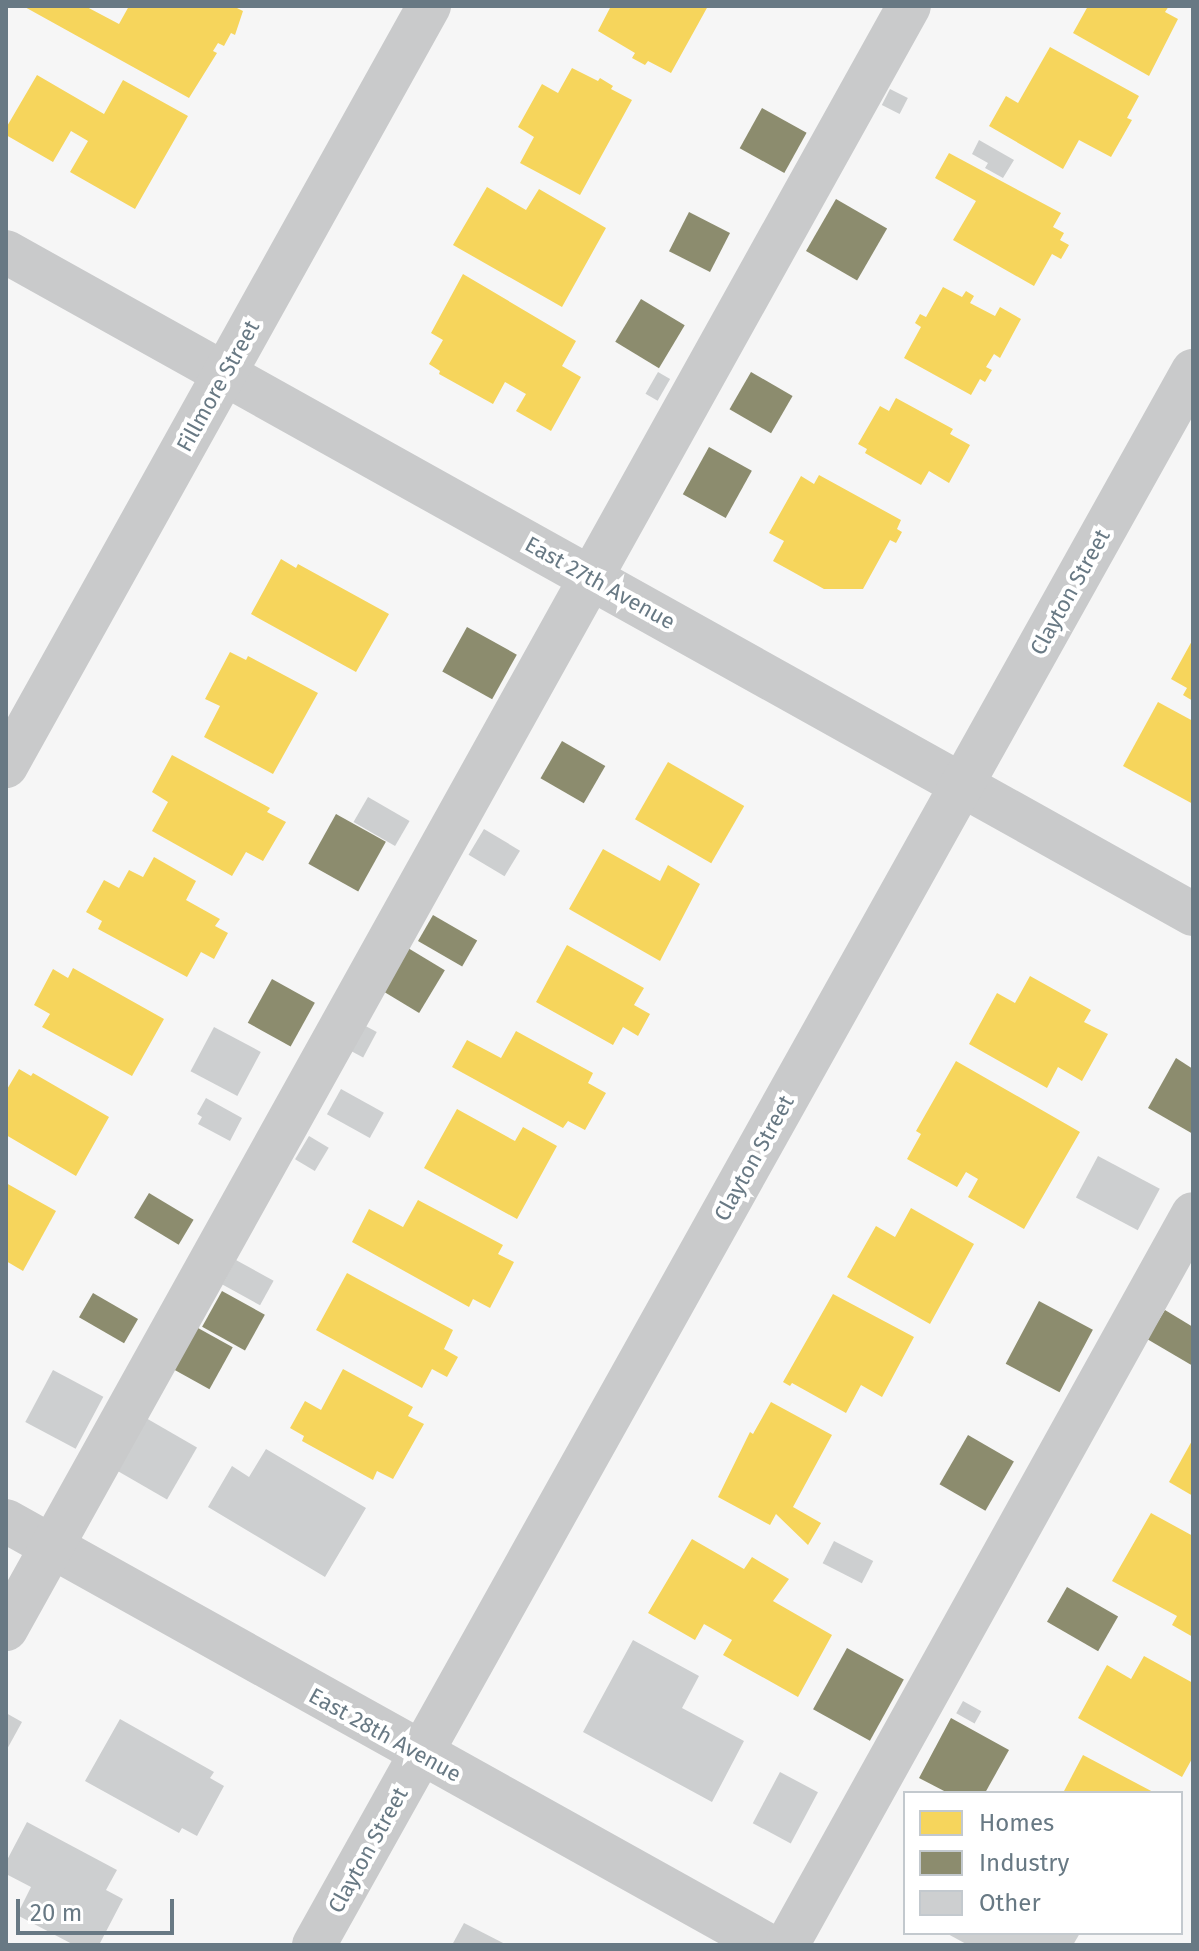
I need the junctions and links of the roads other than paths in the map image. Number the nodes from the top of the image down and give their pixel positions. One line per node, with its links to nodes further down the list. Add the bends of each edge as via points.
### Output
1 (429, 6): 5 (street, Fillmore Street)
2 (909, 6): 6 (street)
3 (6, 252): 5 (street, East 27th Avenue)
4 (1193, 371): 8 (street, Clayton Street)
5 (225, 372): 6 (street, East 27th Avenue); 7 (street, Fillmore Street)
6 (591, 578): 8 (street, East 27th Avenue); 12 (street)
7 (6, 766)
8 (962, 784): 9 (street, East 27th Avenue); 14 (street, Clayton Street)
9 (1193, 914)
10 (1193, 1214): 17 (street)
11 (6, 1521): 12 (street, East 28th Avenue)
12 (52, 1547): 13 (street); 14 (street, East 28th Avenue)
13 (6, 1629)
14 (421, 1755): 15 (street, Clayton Street); 16 (street, East 28th Avenue)
15 (314, 1945)
16 (767, 1945)
17 (787, 1945)

